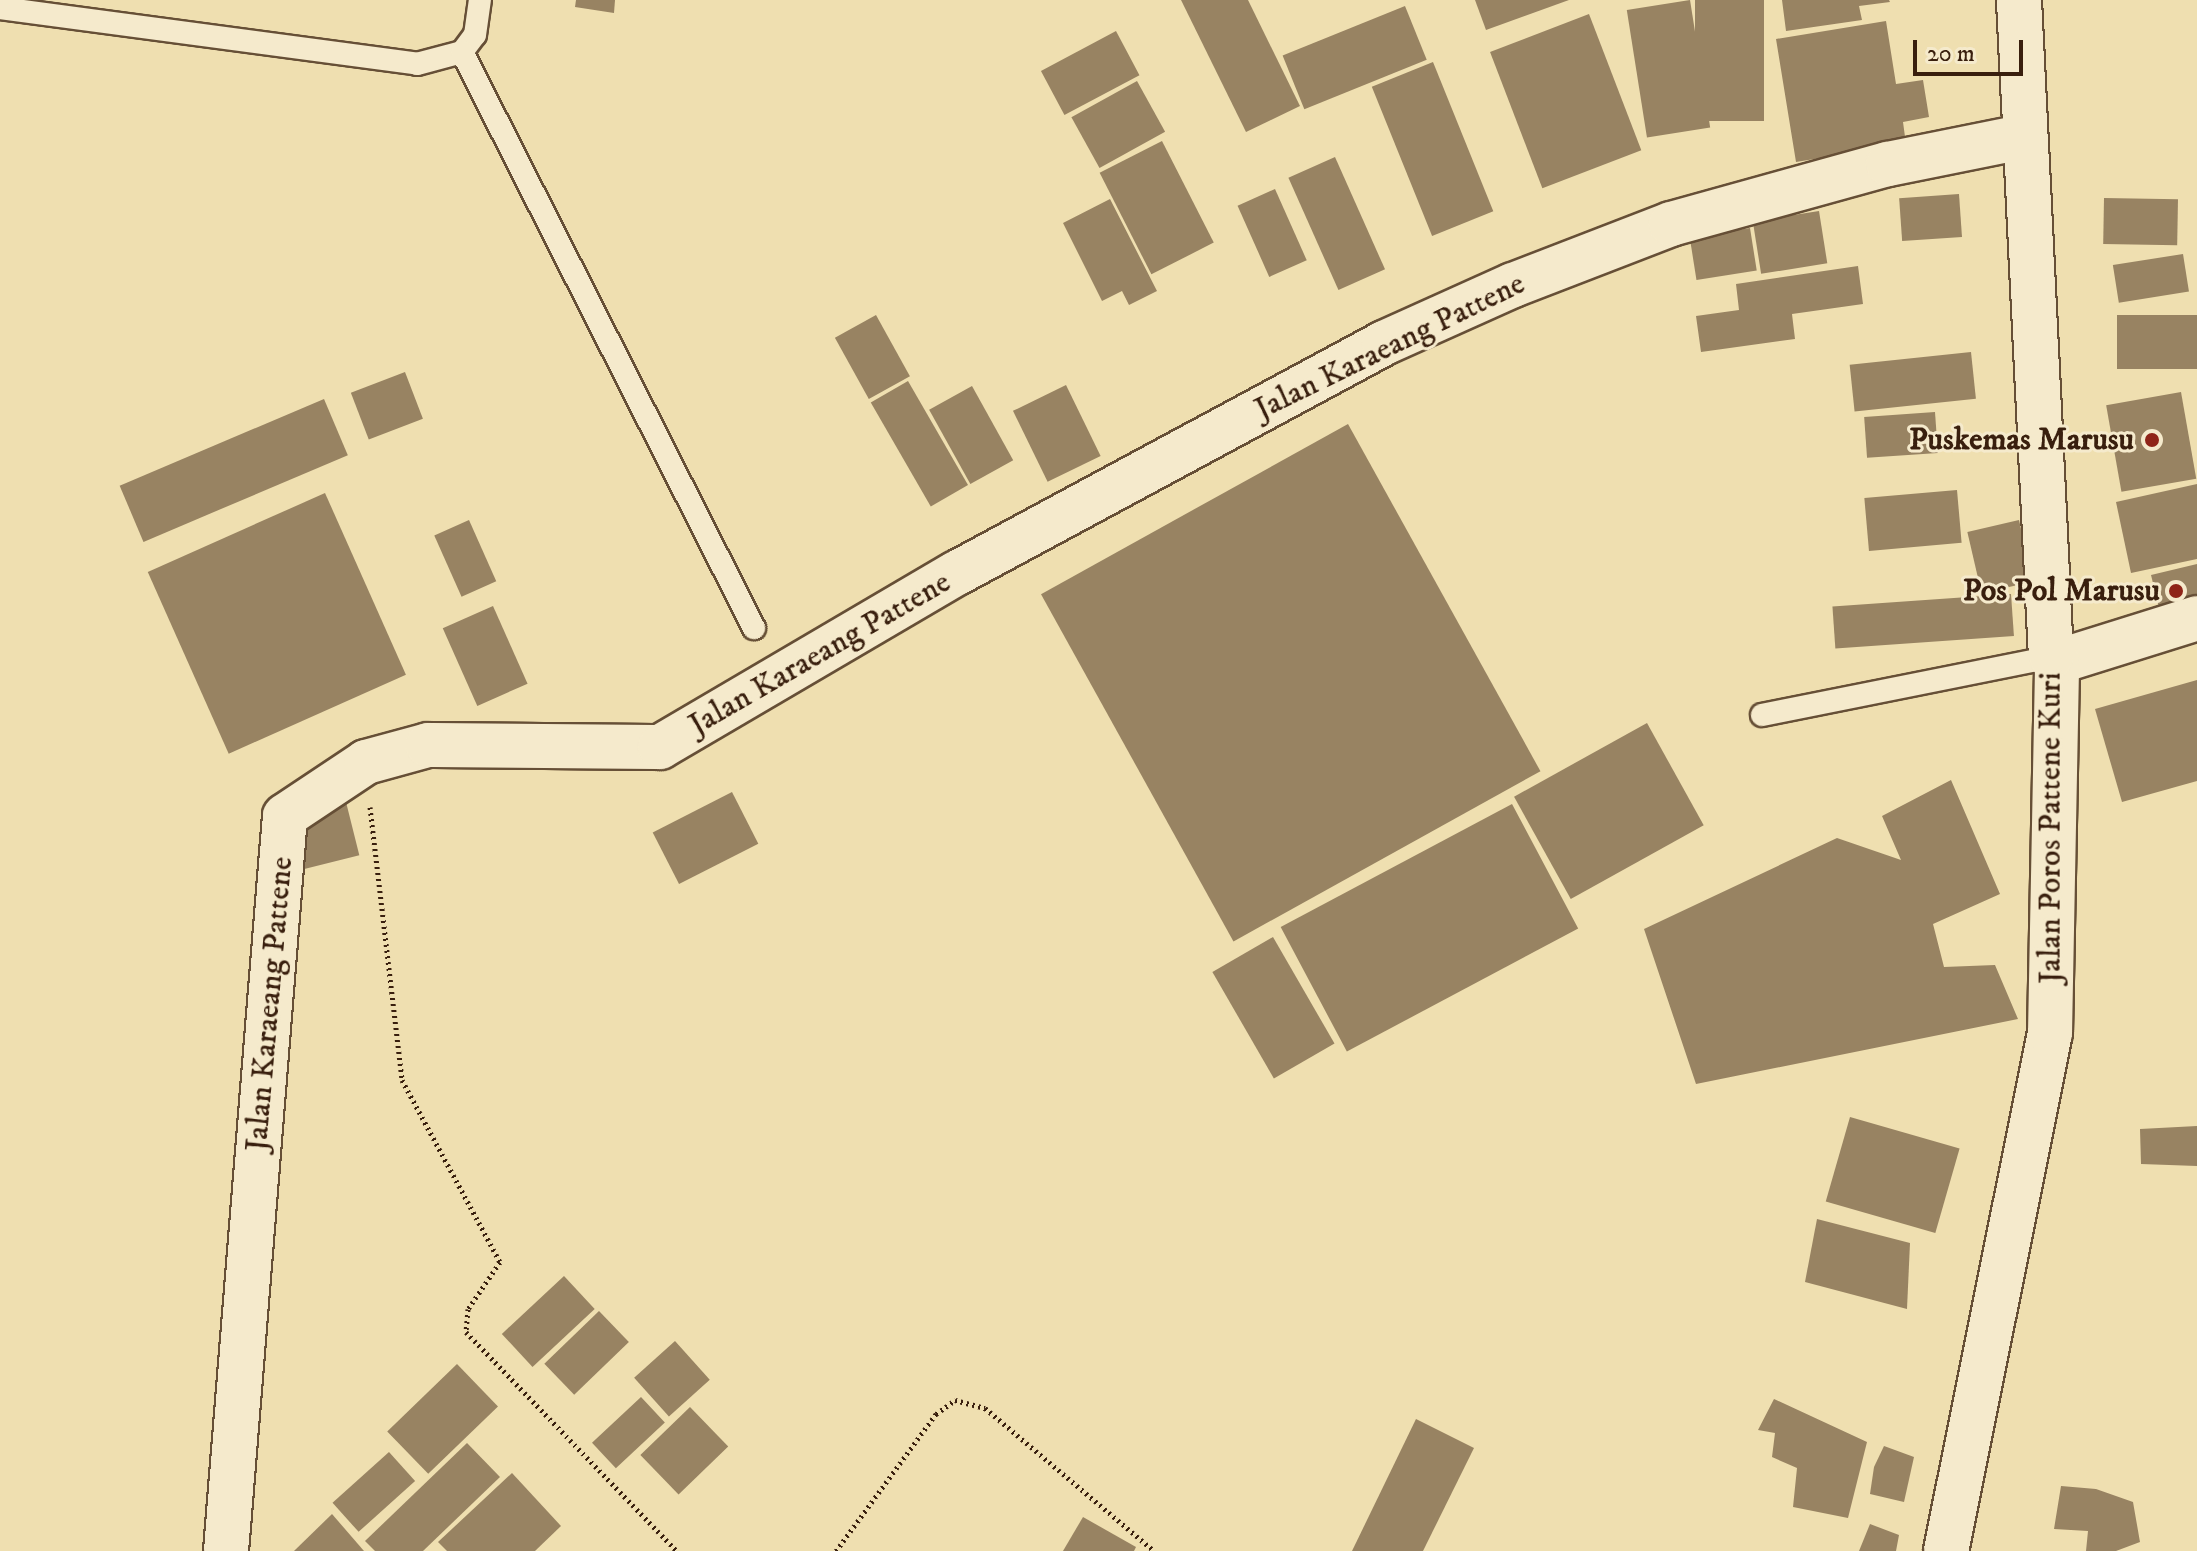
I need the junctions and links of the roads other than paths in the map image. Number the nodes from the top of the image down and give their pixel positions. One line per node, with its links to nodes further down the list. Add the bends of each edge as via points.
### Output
1 (480, 0): 4 (lane, via 475,35)
2 (2019, 0): 5 (street, Jalan Poros Pattene Kuri)
3 (0, 8): 4 (lane, via 417,64 437,63)
4 (462, 52): 7 (lane)
5 (2022, 137): 8 (street, Jalan Poros Pattene Kuri); 10 (street, Jalan Karaeang Pattene, via 1888,164 1671,224 1427,323 957,573 660,747 428,745 366,762 285,816)
6 (2197, 618): 8 (street)
7 (754, 628)
8 (2054, 660): 9 (lane); 11 (street, Jalan Poros Pattene Kuri, via 2046,1069)
9 (1762, 715)
10 (226, 1551)
11 (1946, 1551)

